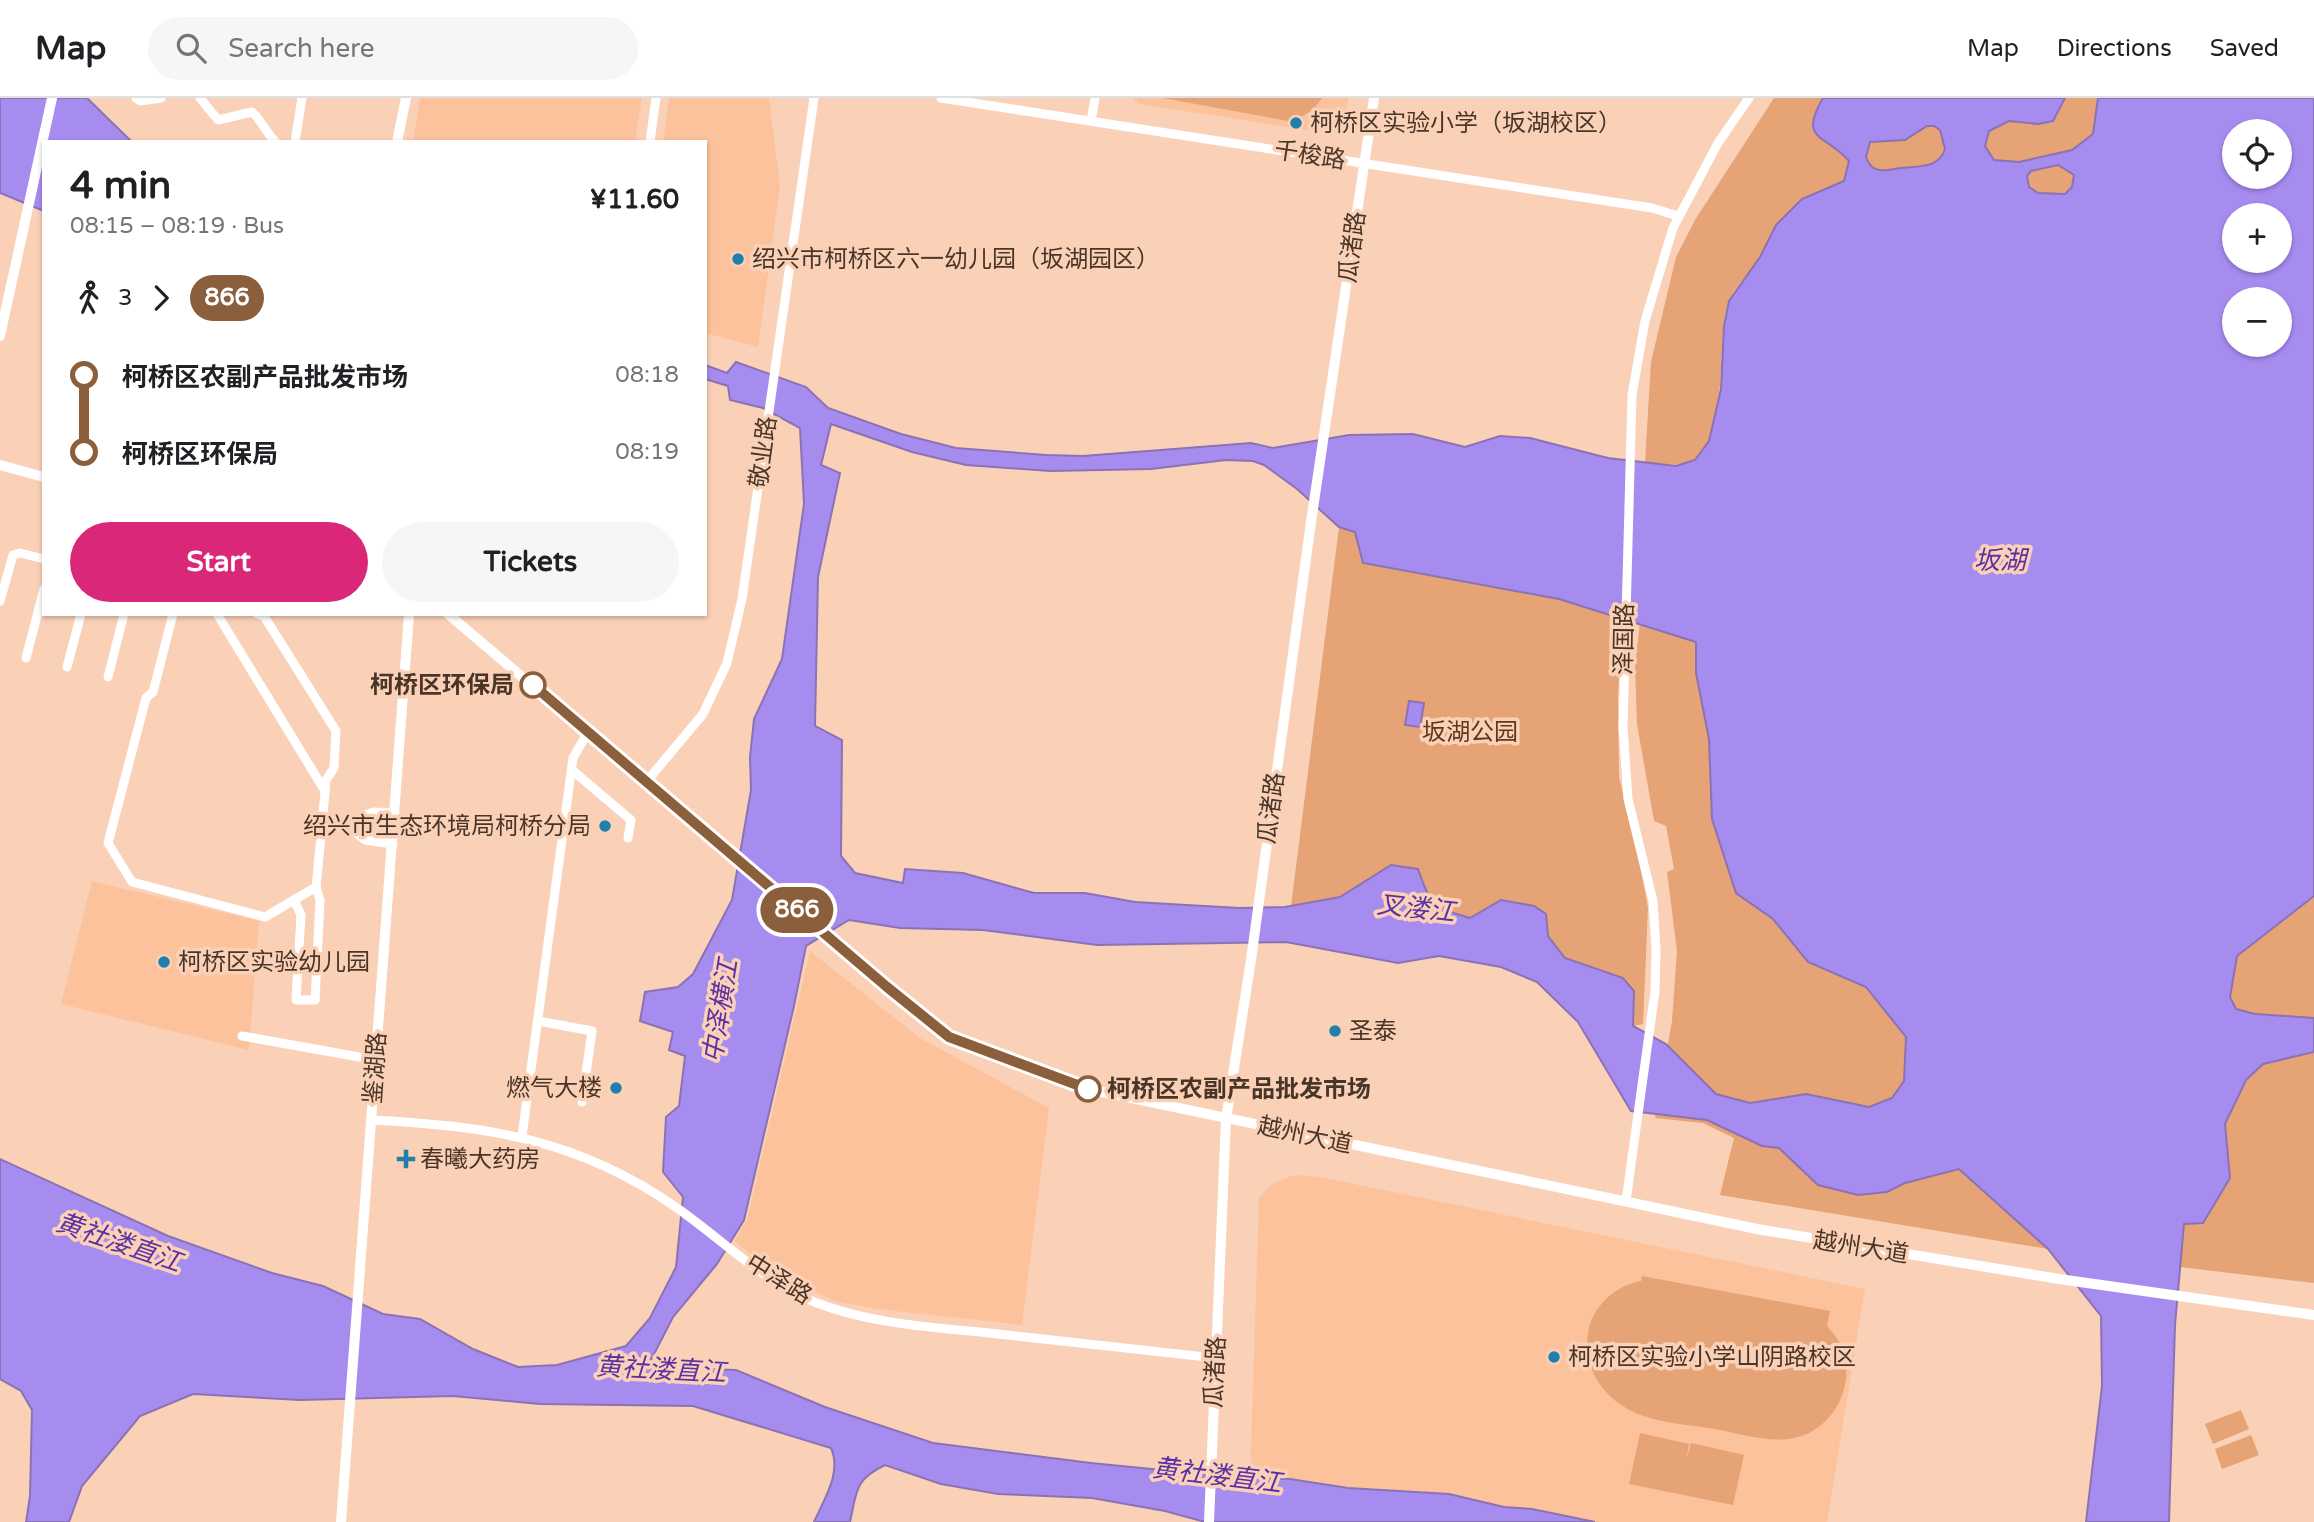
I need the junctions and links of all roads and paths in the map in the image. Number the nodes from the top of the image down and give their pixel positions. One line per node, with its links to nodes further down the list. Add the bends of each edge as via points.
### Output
1 (52, 98): 14 (street)
2 (136, 98): 3 (street, via 140,102)
3 (161, 98)
4 (200, 98): 15 (street, via 218,120 251,112)
5 (302, 98): 16 (street)
6 (406, 98): 17 (street)
7 (656, 98): 18 (street)
8 (814, 98): 40 (street, 敬业路, via 742,599 727,663 703,714)
9 (941, 98): 13 (street, 千梭路)
10 (1095, 98): 13 (street)
11 (1374, 98): 20 (street, 瓜渚路)
12 (1749, 98): 21 (street, 泽国路)
13 (1091, 121): 20 (street, 千梭路)
14 (43, 140)
15 (274, 140)
16 (295, 140)
17 (397, 140)
18 (650, 140)
19 (42, 143): 22 (street)
20 (1364, 164): 21 (street, 千梭路, via 1652,208); 53 (street, 瓜渚路)
21 (1678, 216): 56 (street, 泽国路, via 1645,321 1629,437 1623,728 1628,799 1654,913 1656,982)
22 (0, 336)
23 (0, 465): 24 (street)
24 (42, 476)
25 (42, 558): 27 (street, via 20,552 13,555)
26 (42, 597): 35 (street)
27 (0, 601)
28 (80, 616): 36 (street)
29 (123, 616): 37 (street)
30 (172, 616): 48 (street, via 108,843 132,882 265,917)
31 (219, 616): 41 (street)
32 (264, 616): 41 (street, via 336,731 334,768)
33 (409, 616): 42 (street, 鉴湖路)
34 (450, 616): 38 (street, 越州大道)
35 (26, 658)
36 (67, 667)
37 (108, 677)
38 (588, 732): 39 (street, via 573,758); 40 (street, 越州大道)
39 (572, 770): 45 (street, via 631,820); 49 (street)
40 (647, 781): 53 (street, 越州大道, via 949,1037 1088,1089)
41 (325, 791): 43 (street)
42 (395, 813): 44 (street, via 362,816); 46 (street, 鉴湖路)
43 (322, 826): 44 (street); 47 (street)
44 (356, 829): 46 (street, via 365,841)
45 (628, 838)
46 (393, 844): 51 (street, 鉴湖路)
47 (316, 887): 48 (street); 48 (street, via 320,900 316,1000 296,1000 302,915)
48 (294, 900)
49 (538, 1021): 52 (street, via 592,1031); 55 (street)
50 (242, 1036): 51 (street)
51 (376, 1060): 54 (street, 鉴湖路)
52 (582, 1102)
53 (1226, 1119): 56 (street, 越州大道); 58 (street, 瓜渚路)
54 (371, 1120): 55 (street, 中泽路); 59 (street, 鉴湖路)
55 (522, 1136): 58 (street, 中泽路, via 625,1175 777,1284 844,1312 913,1325)
56 (1626, 1201): 57 (street, 越州大道, via 1757,1229)
57 (2314, 1315)
58 (1216, 1358): 60 (street, 瓜渚路)
59 (341, 1522)
60 (1209, 1522)

